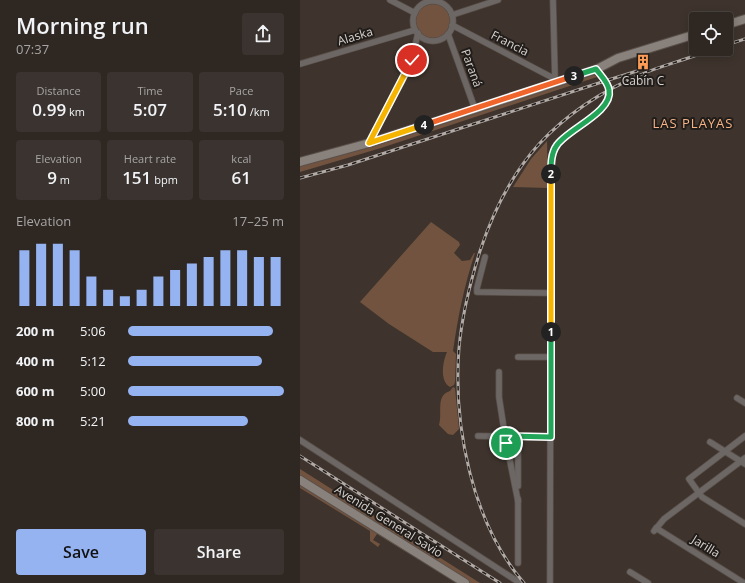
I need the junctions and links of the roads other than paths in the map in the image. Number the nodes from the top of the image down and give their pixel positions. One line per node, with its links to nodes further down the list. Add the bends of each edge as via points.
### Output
1 (390, 0): 6 (street)
2 (498, 0): 7 (street)
3 (554, 0): 16 (street)
4 (426, 1): 5 (street); 6 (street)
5 (442, 2): 7 (street)
6 (415, 13): 11 (street, via 413,21)
7 (452, 15): 10 (street)
8 (745, 19): 9 (main road)
9 (733, 23)
10 (452, 25): 12 (street); 16 (street, Francia)
11 (416, 31): 12 (street, via 423,38 432,41); 14 (street, Alaska); 18 (street, via 411,64)
12 (448, 34): 17 (street, Paraná)
13 (689, 36): 15 (main road, via 618,58)
14 (300, 64)
15 (596, 69): 16 (main road); 21 (street, via 609,90 607,102 560,141 552,157)
16 (556, 80): 17 (main road)
17 (475, 109): 18 (main road)
18 (369, 143): 19 (main road)
19 (300, 162)
20 (485, 257): 21 (street, via 477,292)
21 (550, 293): 23 (street)
22 (518, 357): 23 (street)
23 (551, 357): 31 (street)
24 (499, 372): 28 (street, via 499,397)
25 (737, 398): 26 (street)
26 (745, 403)
27 (478, 436): 28 (street)
28 (505, 436): 29 (street); 38 (street)
29 (518, 436): 31 (street); 38 (street)
30 (745, 436): 34 (street)
31 (551, 437): 44 (street)
32 (300, 440): 43 (street)
33 (710, 442): 34 (street)
34 (725, 451): 35 (street); 37 (street, via 689,479)
35 (744, 461): 37 (street)
36 (300, 480): 42 (main road, Avenida General Savio)
37 (698, 493): 39 (street); 46 (street, Jarilla, via 655,529)
38 (518, 501): 40 (street)
39 (745, 524)
40 (518, 563)
41 (630, 572): 45 (street)
42 (465, 583)
43 (520, 583)
44 (550, 583)
45 (648, 583)
46 (744, 583)

